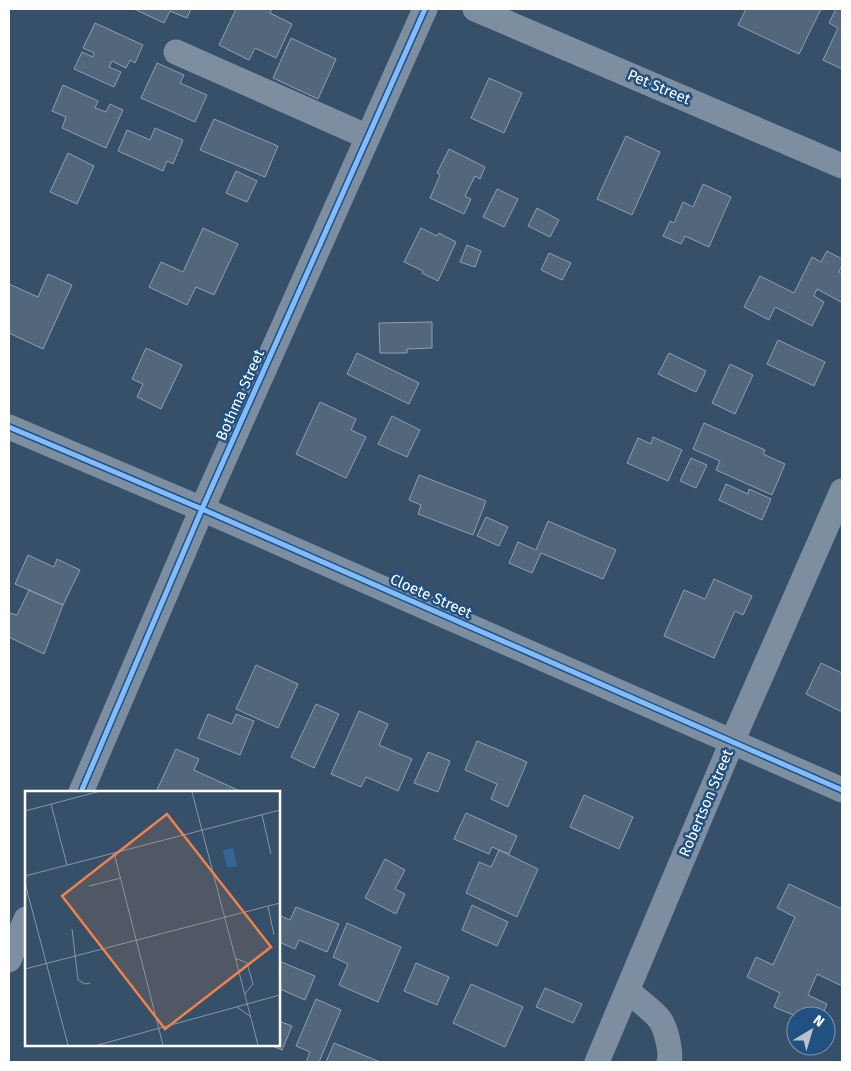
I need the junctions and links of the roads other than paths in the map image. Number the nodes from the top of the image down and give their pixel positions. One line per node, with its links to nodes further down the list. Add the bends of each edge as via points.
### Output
1 (425, 9): 4 (street, Bothma Street)
2 (475, 9): 5 (street, Pet Street)
3 (176, 52): 4 (street)
4 (368, 137): 8 (street, Bothma Street)
5 (842, 166)
6 (9, 427): 8 (street, Cloete Street)
7 (842, 491): 9 (street, Robertson Street)
8 (202, 509): 9 (street, Cloete Street); 11 (street, Bothma Street)
9 (732, 742): 10 (street, Cloete Street); 14 (street, Robertson Street)
10 (842, 790)
11 (81, 791)
12 (25, 921): 13 (street)
13 (9, 960)
14 (627, 991): 15 (street, Robertson Street); 16 (street, via 660,1020 668,1041)
15 (597, 1062)
16 (669, 1062)

